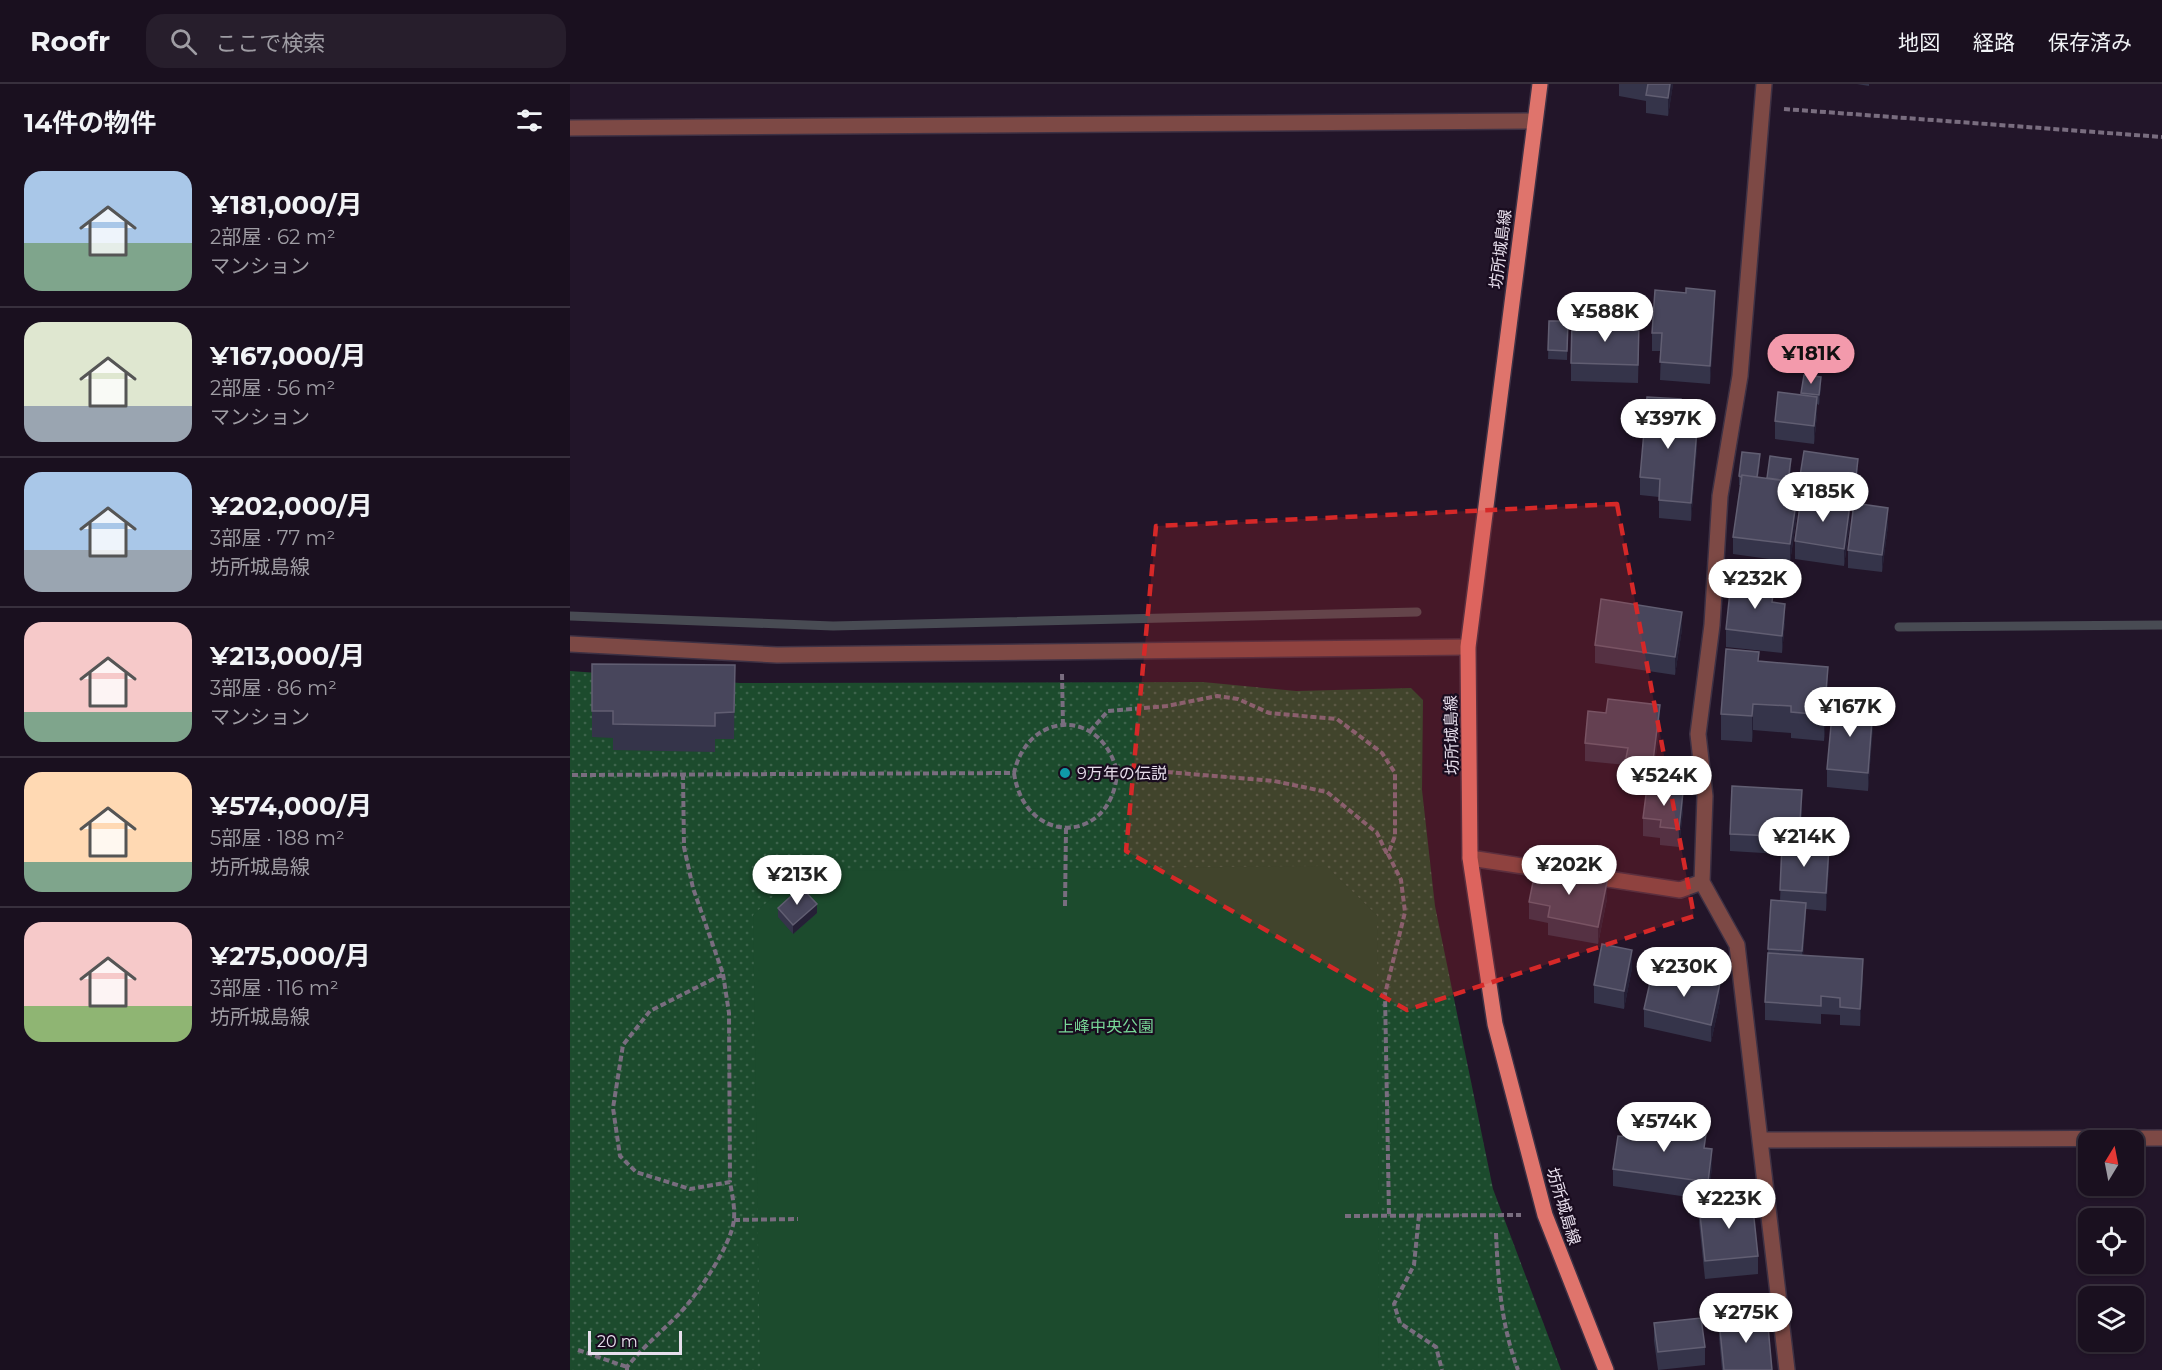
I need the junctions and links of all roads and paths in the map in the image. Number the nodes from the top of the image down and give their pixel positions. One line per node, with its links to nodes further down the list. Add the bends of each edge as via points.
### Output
1 (1540, 84): 4 (main road, 坊所城島線)
2 (1764, 84): 3 (street)
3 (1760, 107): 6 (path); 19 (street, via 1740,376 1720,496 1712,624 1698,734 1705,796)
4 (1534, 121): 5 (street); 8 (main road, 坊所城島線)
5 (570, 128)
6 (2162, 137)
7 (570, 644): 9 (street, via 777,655)
8 (1468, 647): 9 (street); 18 (main road, 坊所城島線)
9 (1062, 652): 10 (path)
10 (1063, 725): 11 (path); 13 (path, via 1035,735 1024,746)
11 (1090, 731): 12 (path, via 1103,740); 17 (path, via 1108,711 1167,706 1218,696 1238,699 1269,713 1336,719 1382,753 1395,773 1395,836)
12 (1117, 772): 16 (path, via 1109,804 1082,825); 17 (path, via 1142,770 1274,781 1327,792 1377,832)
13 (1014, 773): 15 (path); 16 (path, via 1024,806 1049,825)
14 (572, 775): 15 (path)
15 (683, 775): 21 (path, via 684,847 693,888)
16 (1066, 828): 20 (path)
17 (1388, 854): 25 (path, via 1401,880 1405,912 1385,994)
18 (1470, 858): 19 (street, via 1680,890); 27 (main road, 坊所城島線, via 1495,1024)
19 (1702, 882): 23 (street, via 1737,945)
20 (1065, 906)
21 (723, 974): 24 (path, via 729,1013); 24 (path, via 650,1011 623,1045 613,1108 620,1156 636,1172 690,1190)
22 (2162, 1138): 23 (street)
23 (1760, 1140): 37 (street)
24 (730, 1182): 30 (path)
25 (1389, 1215): 26 (path); 28 (path)
26 (1419, 1215): 27 (path); 34 (path, via 1414,1265 1394,1304 1400,1323 1436,1347)
27 (1545, 1215): 36 (main road, 坊所城島線)
28 (1345, 1216)
29 (798, 1219): 30 (path)
30 (735, 1220): 33 (path, via 711,1270 679,1314)
31 (1496, 1233): 35 (path, via 1499,1296 1507,1342)
32 (578, 1350): 33 (path)
33 (627, 1368)
34 (1442, 1370)
35 (1518, 1370)
36 (1606, 1370)
37 (1787, 1370)

